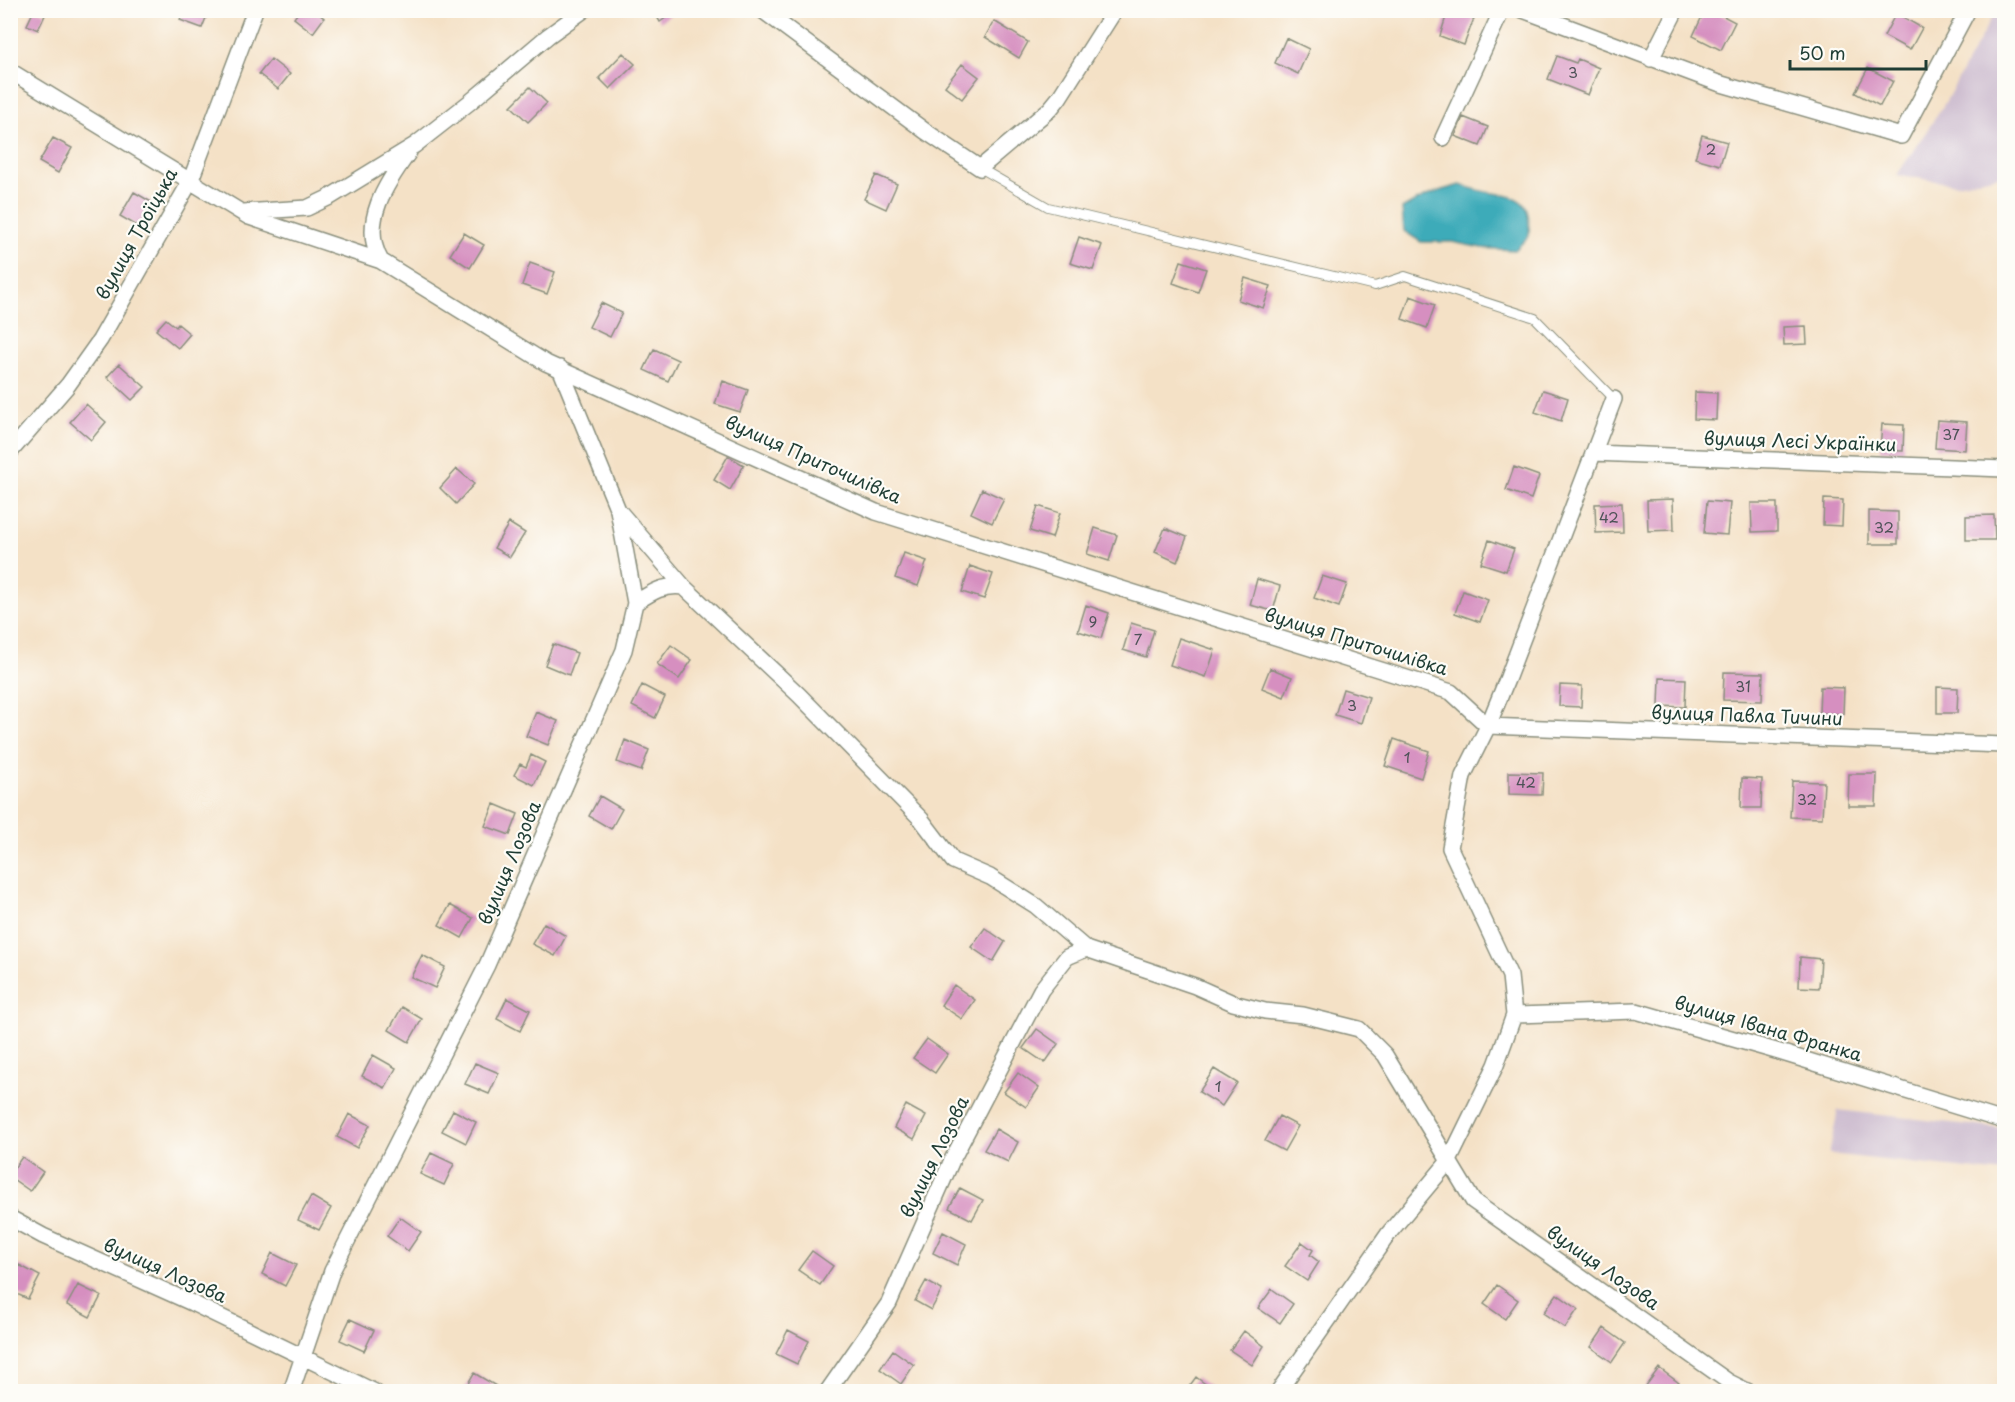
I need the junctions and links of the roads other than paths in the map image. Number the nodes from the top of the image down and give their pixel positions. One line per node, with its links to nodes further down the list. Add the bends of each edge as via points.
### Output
1 (255, 10): 14 (street, вулиця Троїцька)
2 (584, 10): 12 (street)
3 (762, 10): 13 (street)
4 (1115, 10): 13 (street, via 1050,109)
5 (1502, 10): 11 (street)
6 (1523, 10): 9 (street)
7 (1676, 10): 9 (street)
8 (1968, 10): 9 (street, via 1901,136 1718,84)
9 (1651, 59)
10 (10, 71): 14 (street, вулиця Приточилівка)
11 (1443, 138)
12 (415, 145): 15 (street, via 317,205); 16 (street, via 391,178 374,217 374,246)
13 (980, 168): 18 (lane, via 1048,207 1375,286 1405,276 1535,318)
14 (190, 182): 15 (street, вулиця Приточилівка); 19 (street, вулиця Троїцька, via 100,340 68,385)
15 (241, 212): 16 (street, вулиця Приточилівка)
16 (381, 261): 17 (street, вулиця Приточилівка)
17 (560, 368): 22 (street, вулиця Лозова); 25 (street, вулиця Приточилівка, via 876,512 1451,692)
18 (1614, 399): 20 (street)
19 (10, 452)
20 (1593, 453): 21 (street, вулиця Лесі Українки); 25 (street)
21 (2004, 469)
22 (618, 510): 23 (street); 24 (street, вулиця Лозова)
23 (684, 587): 24 (street, via 670,585 654,590); 27 (street, via 799,695 921,819 953,861 990,877 1036,906)
24 (635, 603): 32 (street, вулиця Лозова, via 624,650 487,965 332,1271)
25 (1488, 726): 26 (street, вулиця Павла Тичини); 28 (street, via 1463,776 1449,848 1510,976)
26 (2004, 745)
27 (1086, 949): 30 (street, вулиця Лозова, via 1195,986 1233,1004 1359,1029 1386,1055); 35 (street, вулиця Лозова, via 1067,957 1041,990 952,1160 890,1303)
28 (1514, 1015): 29 (street, вулиця Івана Франка, via 1636,1011); 30 (street, via 1496,1065)
29 (2004, 1121)
30 (1449, 1161): 36 (street, via 1389,1233); 37 (street, вулиця Лозова, via 1473,1201)
31 (10, 1218): 32 (street, вулиця Лозова)
32 (304, 1358): 33 (street, вулиця Лозова); 34 (street, вулиця Лозова)
33 (291, 1392)
34 (375, 1392)
35 (827, 1392)
36 (1278, 1392)
37 (1749, 1392)

